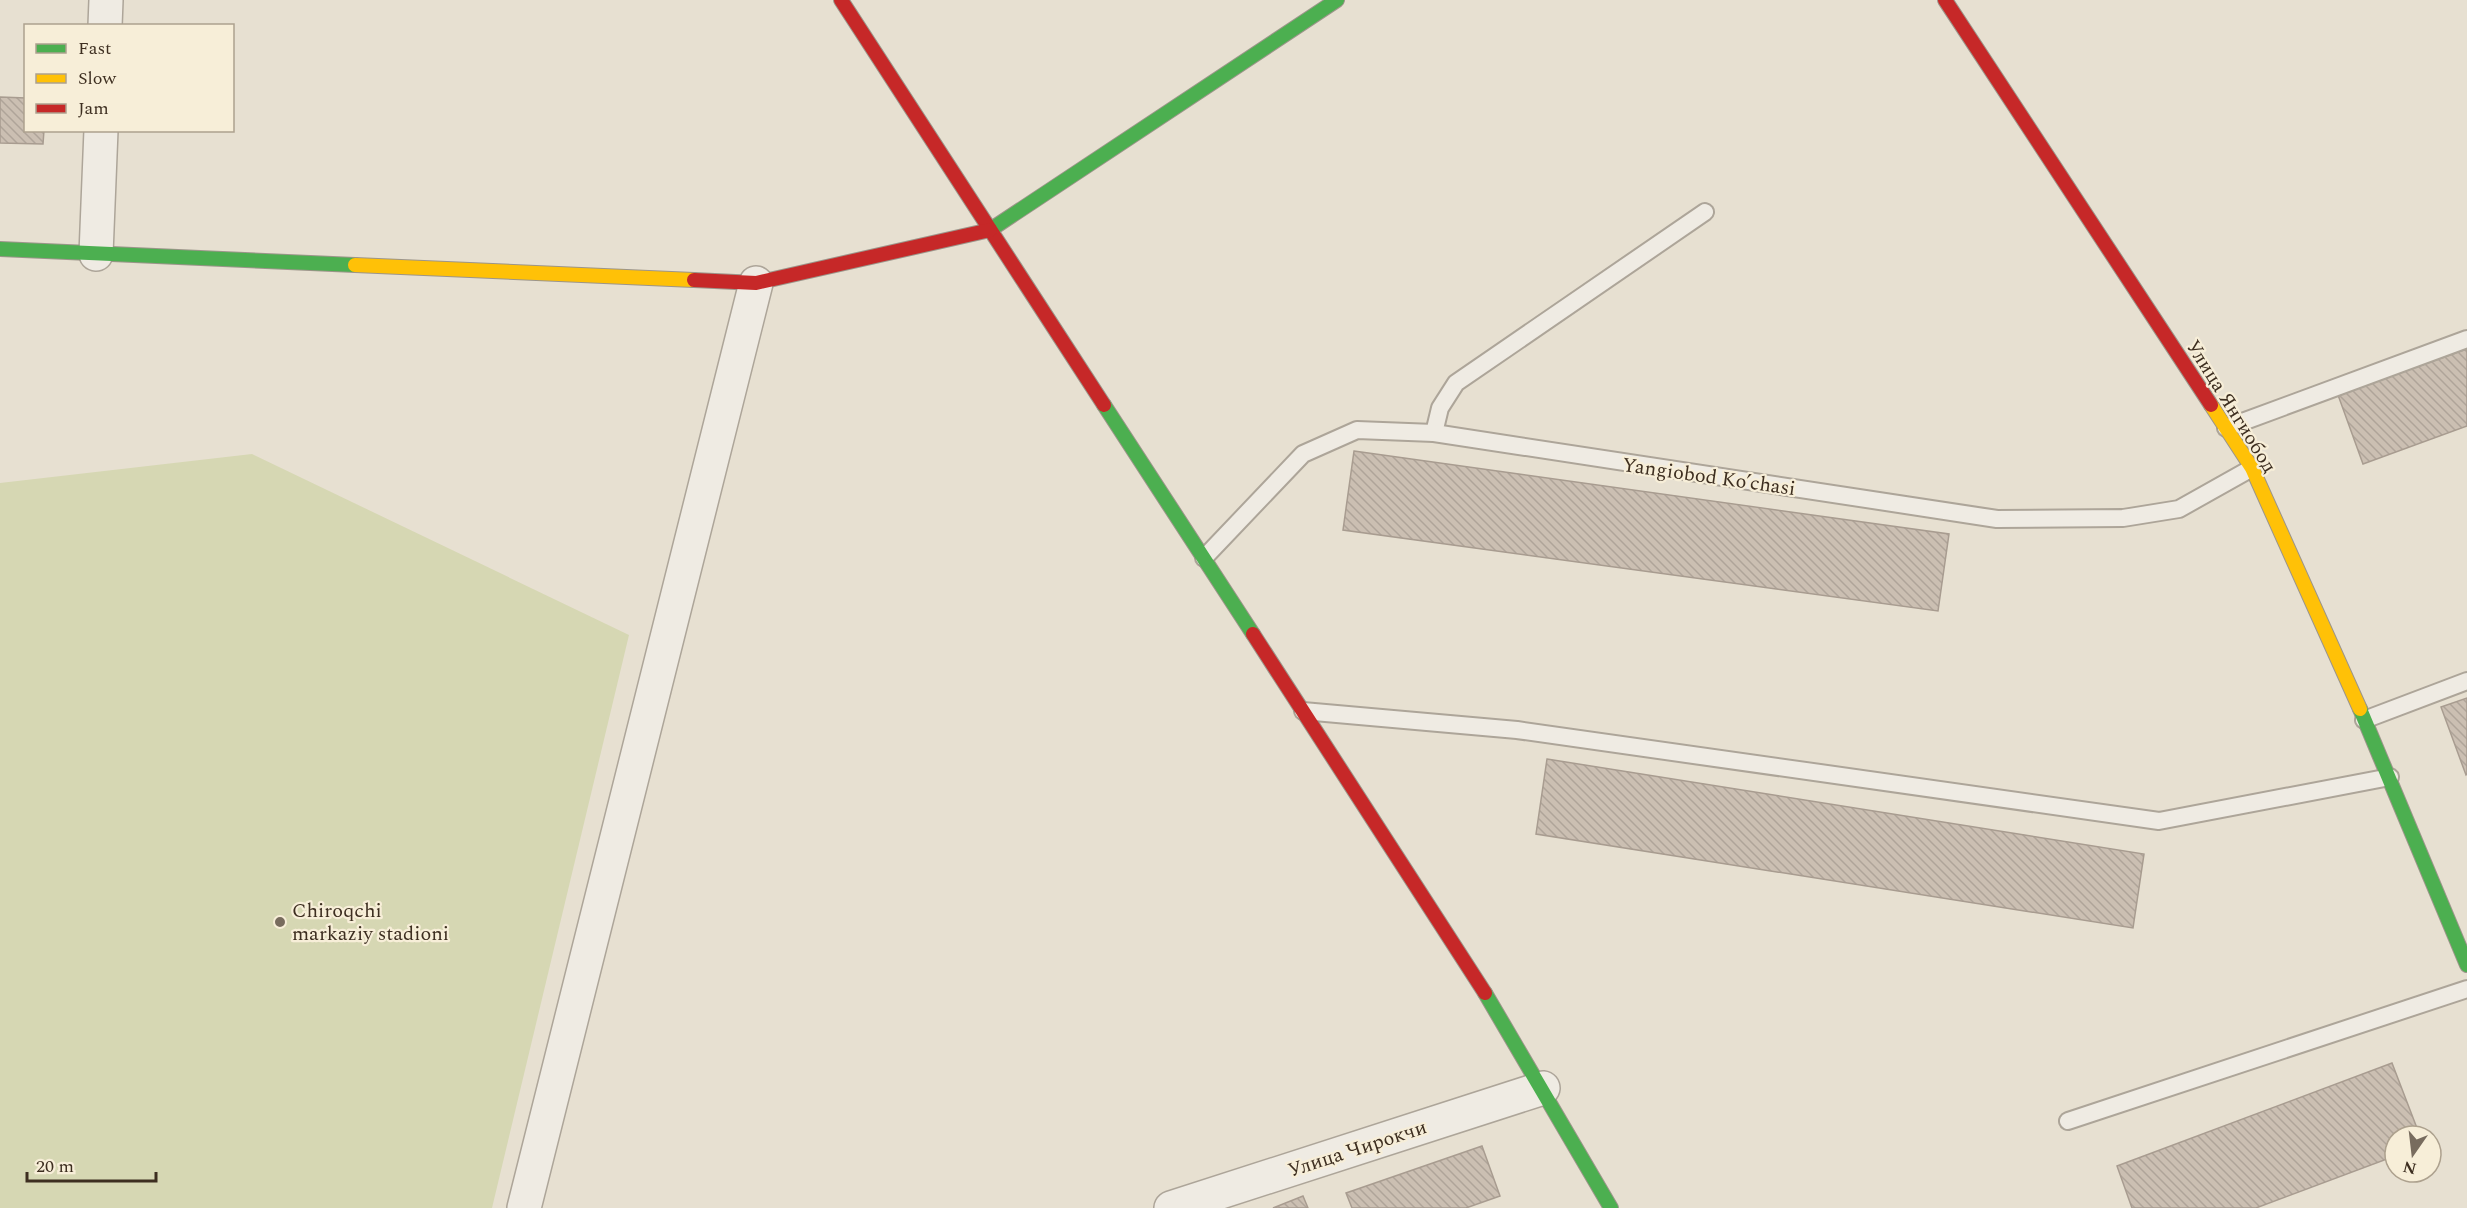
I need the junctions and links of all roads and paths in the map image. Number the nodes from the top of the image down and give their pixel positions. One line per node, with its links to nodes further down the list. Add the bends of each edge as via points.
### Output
1 (106, 0): 5 (street)
2 (841, 0): 8 (street)
3 (1336, 0): 8 (street)
4 (1945, 0): 13 (street, Улица Янгиобод)
5 (105, 24)
6 (101, 132): 10 (street)
7 (1705, 212): 14 (lane, via 1456,383 1440,408)
8 (991, 230): 11 (street); 16 (street)
9 (0, 249): 10 (street)
10 (96, 254): 11 (street)
11 (756, 284): 25 (street)
12 (2467, 339): 13 (lane)
13 (2226, 428): 15 (street, Улица Янгиобод)
14 (1434, 433): 15 (lane, Yangiobod Ko’chasi, via 1997,519 2123,518 2179,509); 16 (lane, Yangiobod Ko’chasi, via 1357,430 1303,454)
15 (2252, 468): 19 (street, Улица Янгиобод)
16 (1204, 558): 18 (street)
17 (2467, 681): 19 (lane)
18 (1303, 711): 20 (lane, via 1517,730 2160,821); 23 (street)
19 (2364, 720): 20 (street, Улица Янгиобод)
20 (2390, 777): 21 (street, Улица Янгиобод)
21 (2467, 965)
22 (2467, 990): 24 (lane)
23 (1543, 1088): 26 (street, Улица Чирокчи); 27 (street)
24 (2068, 1122)
25 (524, 1208)
26 (1172, 1208)
27 (1611, 1208)

